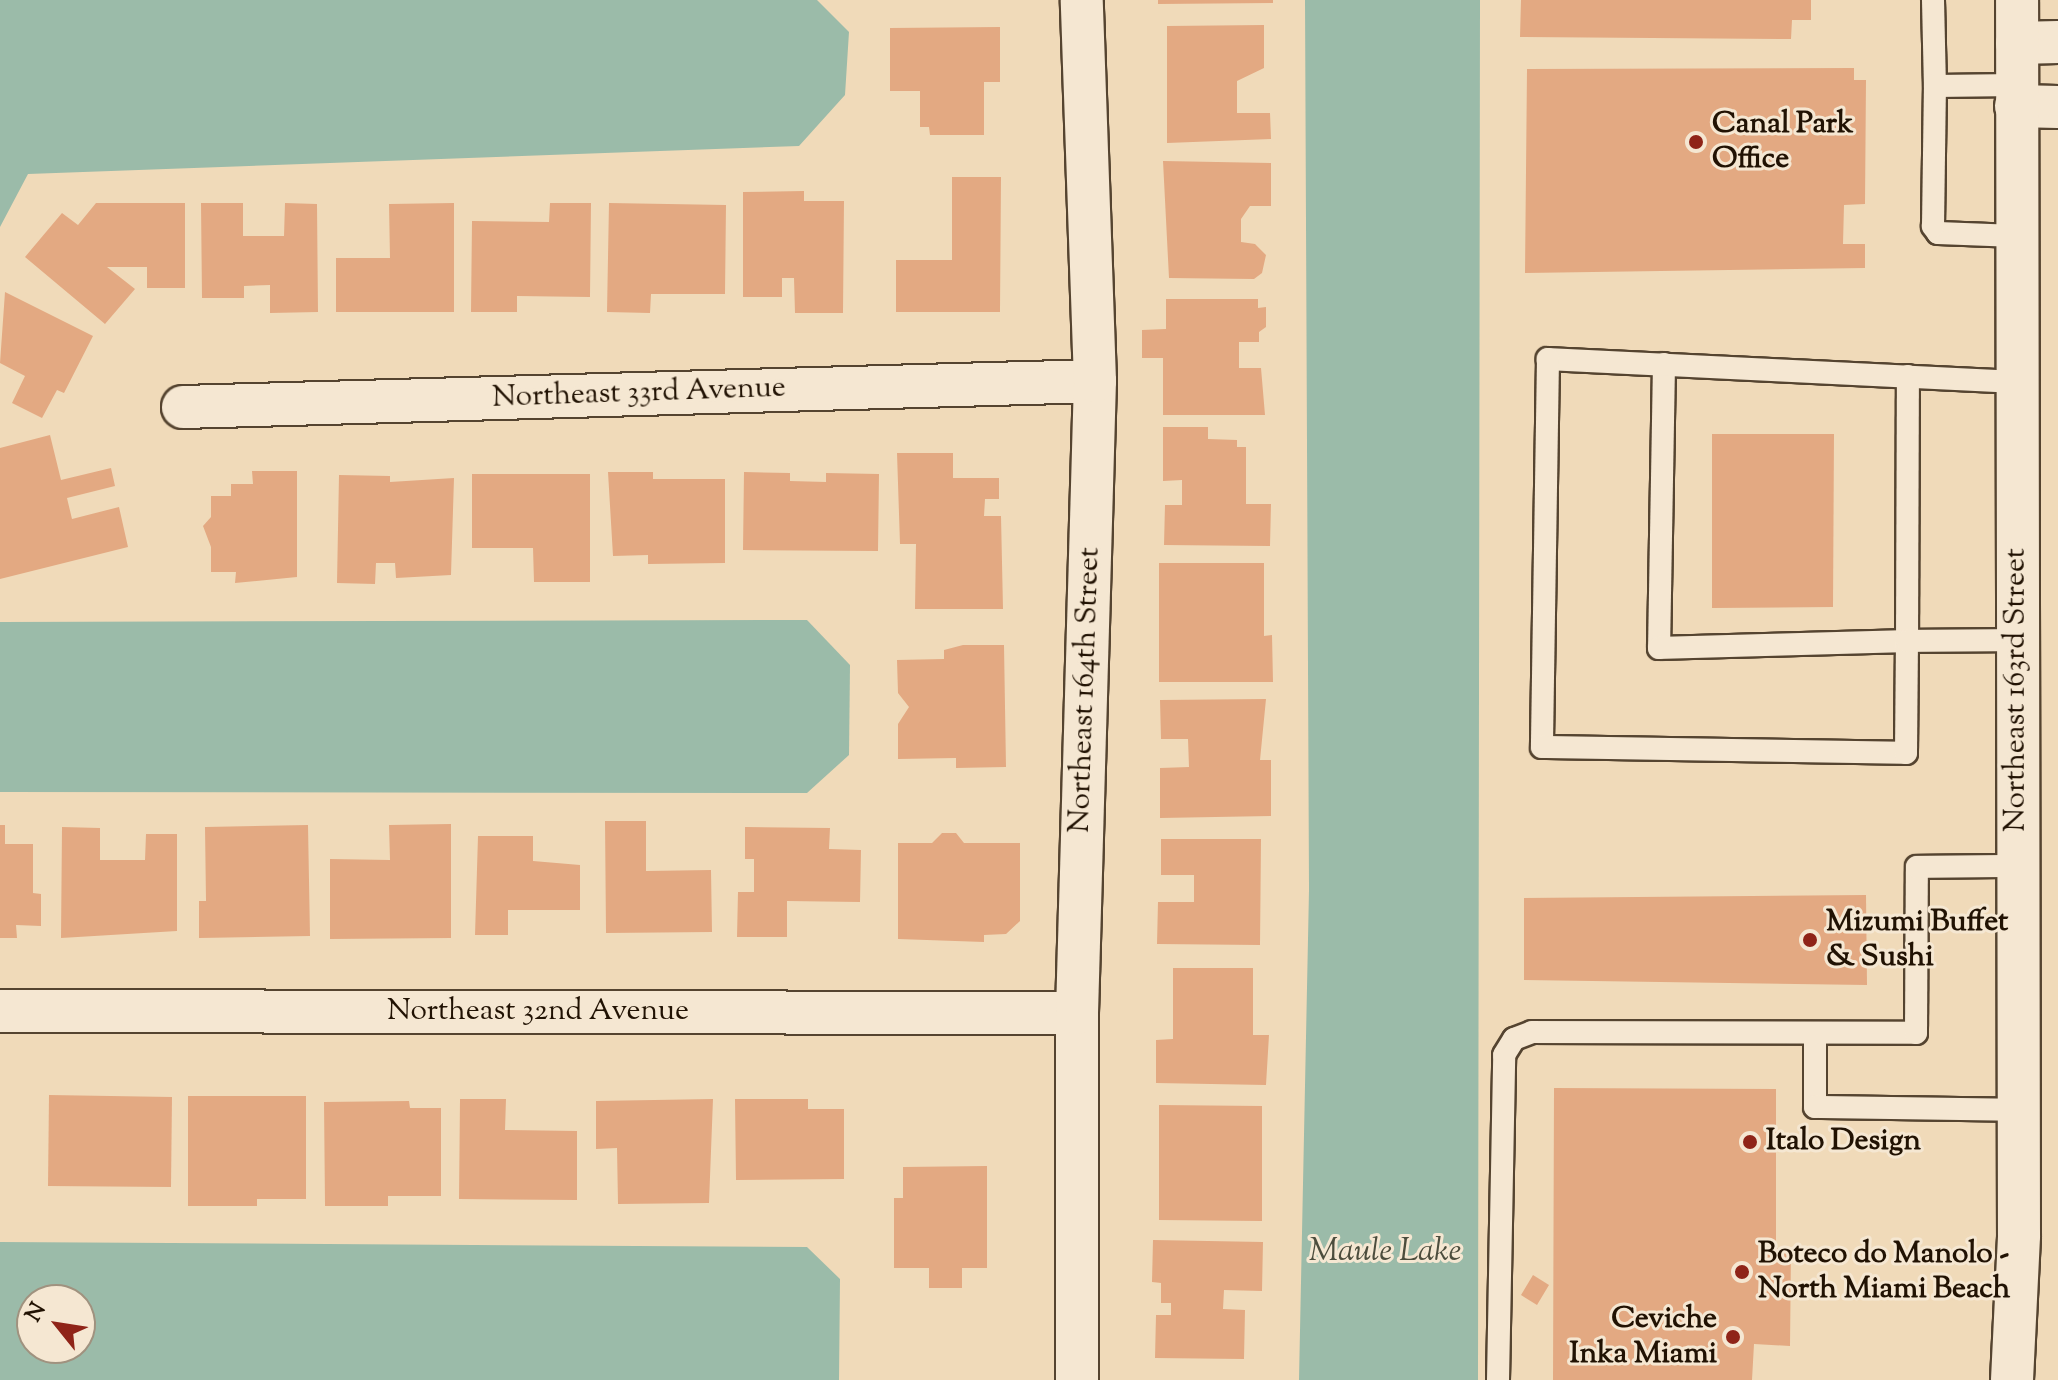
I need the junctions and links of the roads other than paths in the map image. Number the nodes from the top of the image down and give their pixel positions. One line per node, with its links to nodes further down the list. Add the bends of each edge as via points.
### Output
1 (1082, 0): 12 (street, Northeast 164th Street)
2 (1933, 0): 6 (lane)
3 (2017, 0): 5 (street, Northeast 163rd Street)
4 (2058, 42): 5 (street)
5 (2017, 43): 7 (street, Northeast 163rd Street)
6 (1935, 86): 7 (lane); 9 (lane, via 1933,226 1938,233)
7 (2017, 96): 8 (street); 9 (street, Northeast 163rd Street)
8 (2058, 107)
9 (2016, 236): 13 (street, Northeast 163rd Street)
10 (1664, 364): 11 (lane); 16 (lane, via 1659,648); 16 (lane, via 1548,359 1542,747 1906,753)
11 (1908, 376): 13 (lane); 16 (lane)
12 (1095, 381): 14 (street, Northeast 33rd Avenue); 19 (street, Northeast 164th Street)
13 (2016, 382): 15 (street, Northeast 163rd Street)
14 (183, 407)
15 (2017, 640): 16 (lane); 17 (street, Northeast 163rd Street)
16 (1907, 641)
17 (2018, 866): 20 (lane, via 1917,867 1916,1033); 21 (street, Northeast 163rd Street)
18 (0, 1011): 19 (street, Northeast 32nd Avenue)
19 (1077, 1013): 22 (street, Northeast 164th Street)
20 (1815, 1035): 21 (lane, via 1815,1107); 23 (lane, via 1532,1032 1514,1039 1504,1055)
21 (2019, 1110): 24 (street, Northeast 163rd Street)
22 (1077, 1380)
23 (1498, 1380)
24 (2012, 1380)

